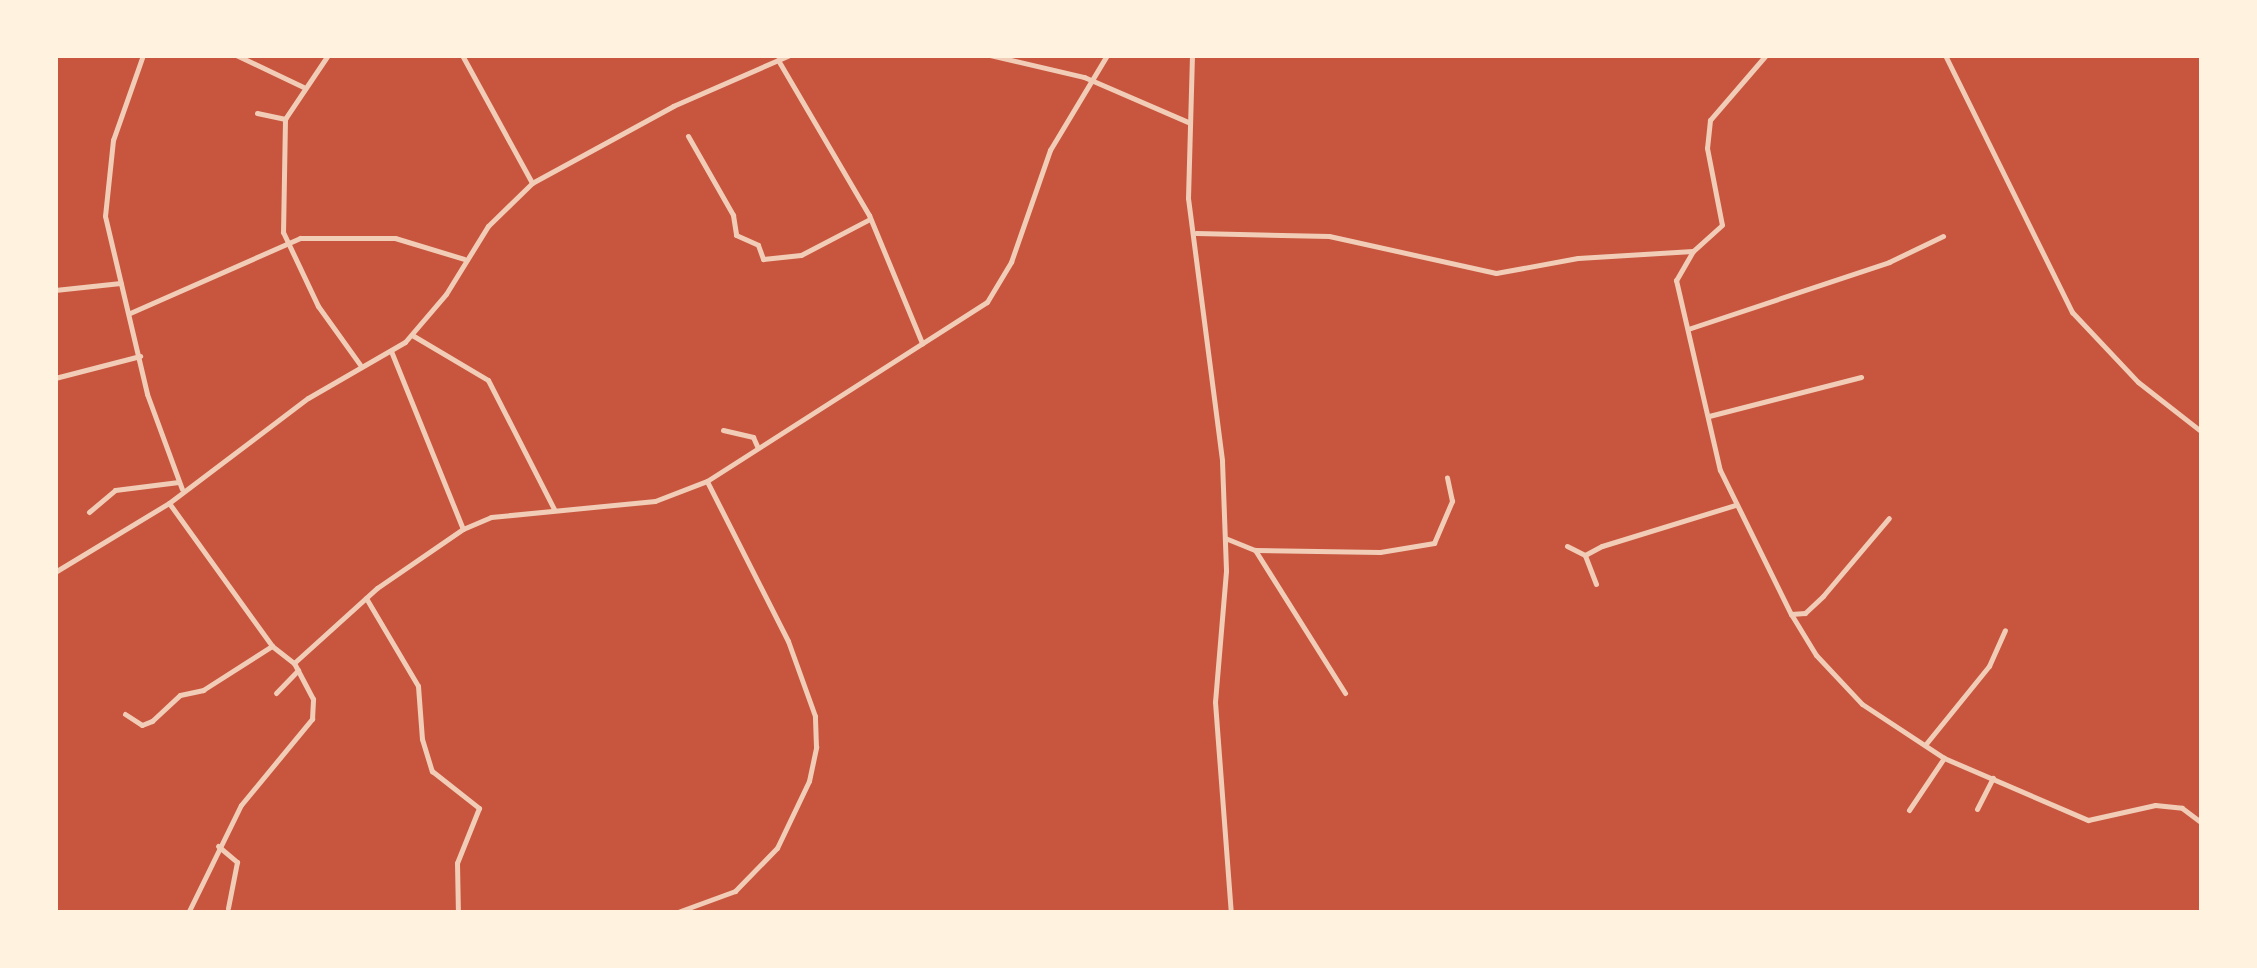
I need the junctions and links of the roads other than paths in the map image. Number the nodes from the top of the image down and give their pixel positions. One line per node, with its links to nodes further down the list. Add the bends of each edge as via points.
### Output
1 (142, 55): 25 (street, via 120,110 104,196)
2 (236, 55): 13 (street)
3 (328, 55): 13 (street)
4 (462, 55): 18 (street)
5 (790, 55): 11 (street)
6 (990, 55): 12 (street)
7 (1108, 55): 12 (street)
8 (1192, 55): 16 (street)
9 (1766, 55): 23 (street, via 1707,128 1722,225)
10 (1945, 55): 38 (street, via 2072,312 2138,382)
11 (778, 60): 18 (street, via 673,106); 19 (street)
12 (1090, 79): 16 (street); 30 (street, via 1044,163 996,290 976,312)
13 (302, 87): 15 (street)
14 (257, 113): 15 (street)
15 (284, 119): 22 (street)
16 (1188, 122): 20 (street)
17 (688, 136): 19 (street, via 733,216 736,235 758,245 763,259 801,255)
18 (532, 182): 24 (street)
19 (870, 219): 30 (street)
20 (1196, 232): 23 (street, via 1329,236 1496,273 1578,258); 49 (street)
21 (1943, 236): 28 (street, via 1888,262)
22 (286, 242): 24 (street, via 395,238); 27 (street); 33 (street, via 318,306)
23 (1693, 252): 28 (street, via 1676,280)
24 (464, 259): 29 (street)
25 (121, 283): 26 (street); 27 (street)
26 (55, 290)
27 (130, 313): 32 (street)
28 (1688, 329): 36 (street)
29 (412, 335): 31 (street); 45 (street, via 488,380)
30 (922, 343): 39 (street)
31 (390, 351): 33 (street); 48 (street)
32 (140, 356): 35 (street); 42 (street)
33 (362, 366): 42 (street)
34 (1861, 377): 36 (street)
35 (55, 378)
36 (1709, 416): 44 (street)
37 (722, 430): 39 (street, via 753,437)
38 (2202, 432)
39 (757, 447): 41 (street)
40 (1447, 478): 51 (street, via 1452,501 1434,542 1380,552)
41 (707, 481): 45 (street, via 655,502); 73 (street, via 788,641 815,716 816,747 809,781 777,848 735,891)
42 (180, 486): 43 (street); 46 (street, via 115,490)
43 (169, 502): 53 (street); 58 (street)
44 (1735, 506): 52 (street, via 1676,519); 56 (street)
45 (554, 509): 48 (street, via 491,517)
46 (89, 512)
47 (1889, 518): 56 (street, via 1823,596 1804,613)
48 (462, 529): 55 (street)
49 (1225, 538): 51 (street); 74 (street, via 1215,702)
50 (1566, 546): 52 (street)
51 (1255, 550): 61 (street)
52 (1586, 556): 54 (street)
53 (55, 572)
54 (1596, 584)
55 (366, 598): 59 (street); 72 (street, via 418,686 432,771 479,808 456,863)
56 (1791, 614): 63 (street, via 1844,686 1890,727)
57 (2005, 630): 63 (street, via 1988,666)
58 (272, 646): 59 (street); 62 (street, via 203,690 180,695 152,722 142,726)
59 (296, 667): 60 (street); 69 (street, via 314,700 312,718 241,806)
60 (276, 692)
61 (1344, 693)
62 (125, 714)
63 (1924, 746): 64 (street)
64 (1944, 758): 65 (street); 67 (street)
65 (1993, 778): 66 (street); 68 (street, via 2088,820 2155,805 2182,808)
66 (1977, 809)
67 (1909, 810)
68 (2202, 823)
69 (218, 846): 70 (street, via 237,862); 71 (street)
70 (228, 908)
71 (188, 913)
72 (458, 913)
73 (676, 913)
74 (1231, 913)

